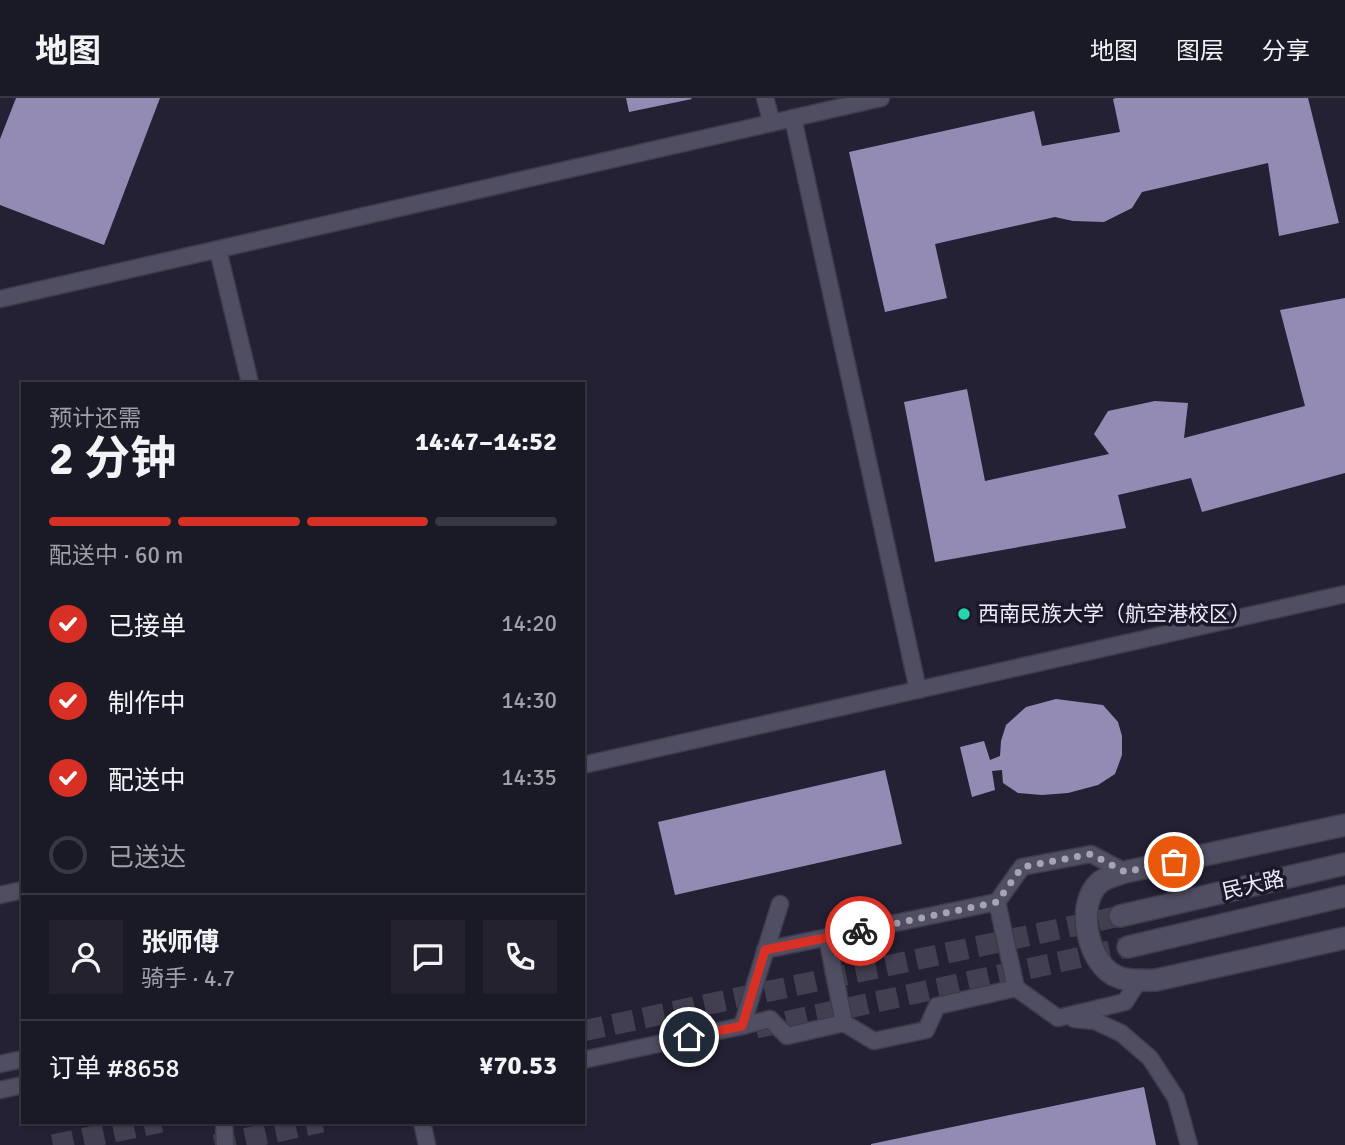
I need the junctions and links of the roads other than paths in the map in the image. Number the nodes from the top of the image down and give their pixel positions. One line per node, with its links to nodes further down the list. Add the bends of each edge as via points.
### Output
1 (765, 98): 4 (lane)
2 (881, 98): 3 (lane)
3 (793, 118): 4 (lane); 9 (lane)
4 (772, 123): 5 (lane)
5 (218, 250): 6 (lane); 7 (lane)
6 (0, 299)
7 (250, 382)
8 (1345, 594): 9 (lane)
9 (918, 690): 10 (lane)
10 (585, 765)
11 (1345, 825): 13 (street)
12 (1345, 864): 19 (street, 民大路)
13 (1125, 872): 17 (lane, via 1091,854 1022,867); 24 (street, via 1101,881 1091,893 1085,916 1102,965 1115,976)
14 (21, 890): 15 (lane)
15 (0, 895)
16 (1345, 897): 22 (street, 民大路)
17 (997, 902): 20 (lane); 25 (lane)
18 (780, 904): 23 (lane)
19 (1120, 916)
20 (827, 937): 23 (lane); 27 (lane)
21 (1345, 938): 24 (street)
22 (1128, 947)
23 (765, 950): 28 (lane)
24 (1139, 980): 26 (lane, via 1125,1002)
25 (1016, 988): 26 (lane); 27 (lane, via 937,1006 926,1030 874,1041)
26 (1058, 1018): 38 (lane, via 1095,1021 1121,1033 1150,1058 1176,1098)
27 (844, 1023): 28 (lane, via 787,1036 770,1019)
28 (742, 1026): 30 (lane)
29 (21, 1059): 31 (lane)
30 (585, 1060)
31 (0, 1064)
32 (21, 1085): 33 (lane)
33 (0, 1090)
34 (224, 1124): 36 (lane)
35 (422, 1124): 37 (lane)
36 (225, 1145)
37 (427, 1145)
38 (1189, 1145)

